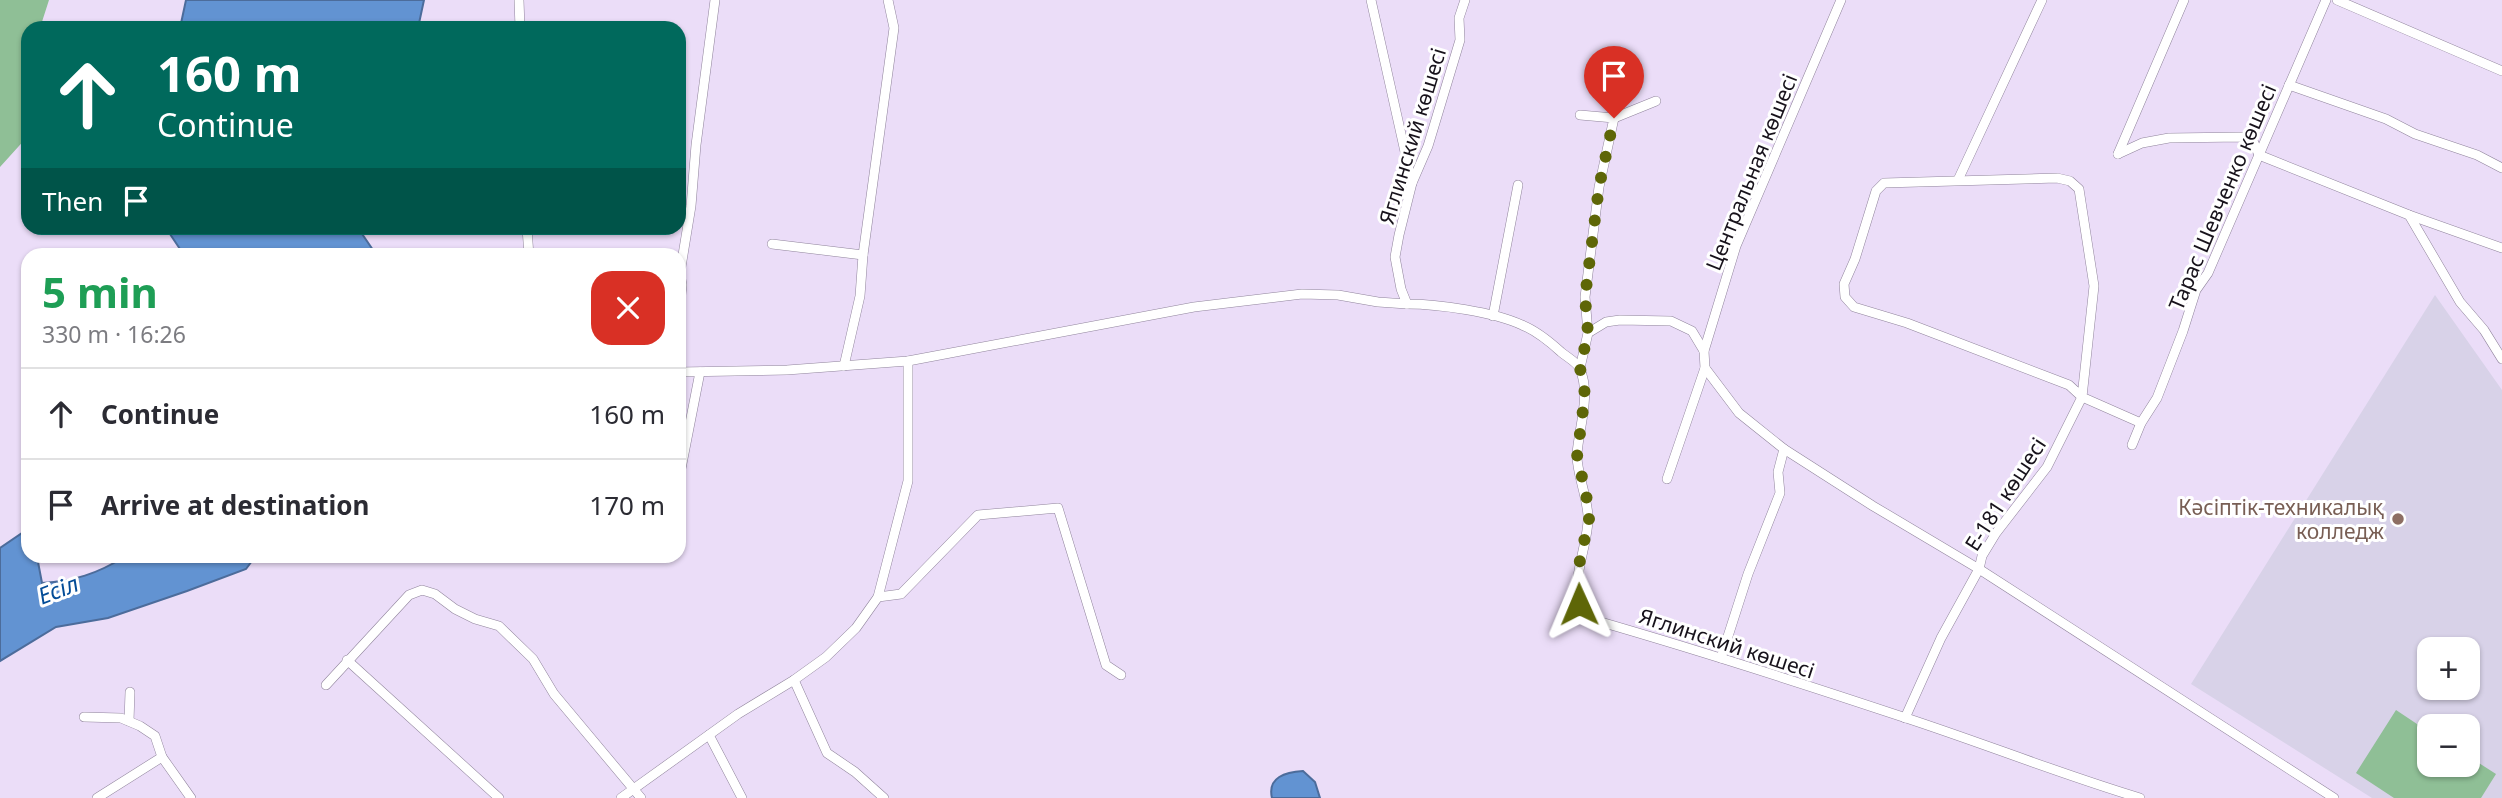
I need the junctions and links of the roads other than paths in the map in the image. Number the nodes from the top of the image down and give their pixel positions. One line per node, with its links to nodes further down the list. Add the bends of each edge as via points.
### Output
1 (519, 0): 11 (street)
2 (715, 0): 24 (street)
3 (888, 0): 26 (street, via 894,28)
4 (1371, 0): 20 (street)
5 (1465, 0): 20 (street, Яглинский көшесі, via 1459,18 1460,40)
6 (1841, 0): 30 (street, Центральная көшесі, via 1736,246)
7 (2042, 0): 19 (street)
8 (2184, 0): 17 (street, via 2118,154 2169,138 2242,137 2254,143)
9 (2326, 0): 13 (street, Тарас Шевченко көшесі)
10 (2337, 0): 12 (street)
11 (520, 21)
12 (2502, 71)
13 (2289, 85): 17 (street, Тарас Шевченко көшесі); 18 (street, via 2386,119)
14 (1656, 101): 16 (street)
15 (1580, 115): 16 (street)
16 (1614, 118): 29 (street, Яглинский көшесі, via 1599,187 1585,297)
17 (2259, 155): 22 (street); 39 (street, Тарас Шевченко көшесі, via 2208,273 2196,290 2157,398)
18 (2502, 168)
19 (1958, 180): 38 (street, Е-181 көшесі, via 2057,178 2070,181 2079,190 2094,286); 38 (street, via 1884,183 1876,191 1844,284 1844,297 1854,307 2069,384)
20 (1412, 183): 27 (street, Яглинский көшесі, via 1395,257)
21 (1518, 185): 28 (street)
22 (2409, 215): 25 (street); 31 (street, via 2460,302)
23 (772, 244): 26 (street)
24 (684, 248)
25 (2502, 248)
26 (863, 255): 33 (street, via 860,296)
27 (1407, 304): 28 (street); 32 (street, via 1302,294 1194,307)
28 (1493, 316): 34 (street, via 1546,338)
29 (1588, 333): 30 (street, via 1606,322 1671,321 1692,331); 34 (street, Яглинский көшесі)
30 (1704, 351): 35 (street, Центральная көшесі)
31 (2502, 359)
32 (908, 361): 33 (street); 45 (street, via 908,481)
33 (844, 366): 37 (street)
34 (1580, 368): 46 (street, Яглинский көшесі, via 1585,394 1577,457 1589,519 1577,574 1579,604 1594,620)
35 (1705, 368): 42 (street, via 1739,413); 43 (street, Центральная көшесі)
36 (686, 372): 37 (street)
37 (700, 372): 40 (street)
38 (2082, 397): 39 (street); 44 (street, Е-181 көшесі, via 2047,467 1996,534)
39 (2141, 423): 41 (street, Тарас Шевченко көшесі)
40 (686, 443)
41 (2132, 445)
42 (1784, 449): 44 (street); 46 (street, via 1778,472 1780,493)
43 (1667, 479)
44 (1979, 569): 53 (street, Е-181 көшесі); 66 (street)
45 (878, 597): 48 (street, via 901,594 978,515 1058,508 1106,666); 49 (street, via 856,628)
46 (1721, 657): 53 (street, Яглинский көшесі)
47 (347, 660): 50 (street); 57 (street, via 409,594 422,590 435,594 455,609 507,632); 60 (street)
48 (1121, 675)
49 (794, 680): 55 (street); 64 (street, via 827,753)
50 (326, 685)
51 (130, 692): 54 (street)
52 (84, 717): 54 (street)
53 (1905, 718): 65 (street, Яглинский көшесі)
54 (129, 721): 56 (street, via 155,736)
55 (709, 735): 57 (street); 63 (street)
56 (162, 757): 58 (street); 59 (street)
57 (633, 789): 61 (street); 62 (street)
58 (97, 798)
59 (191, 798)
60 (499, 798)
61 (621, 798)
62 (640, 798)
63 (742, 798)
64 (884, 798)
65 (2140, 798)
66 (2334, 798)

